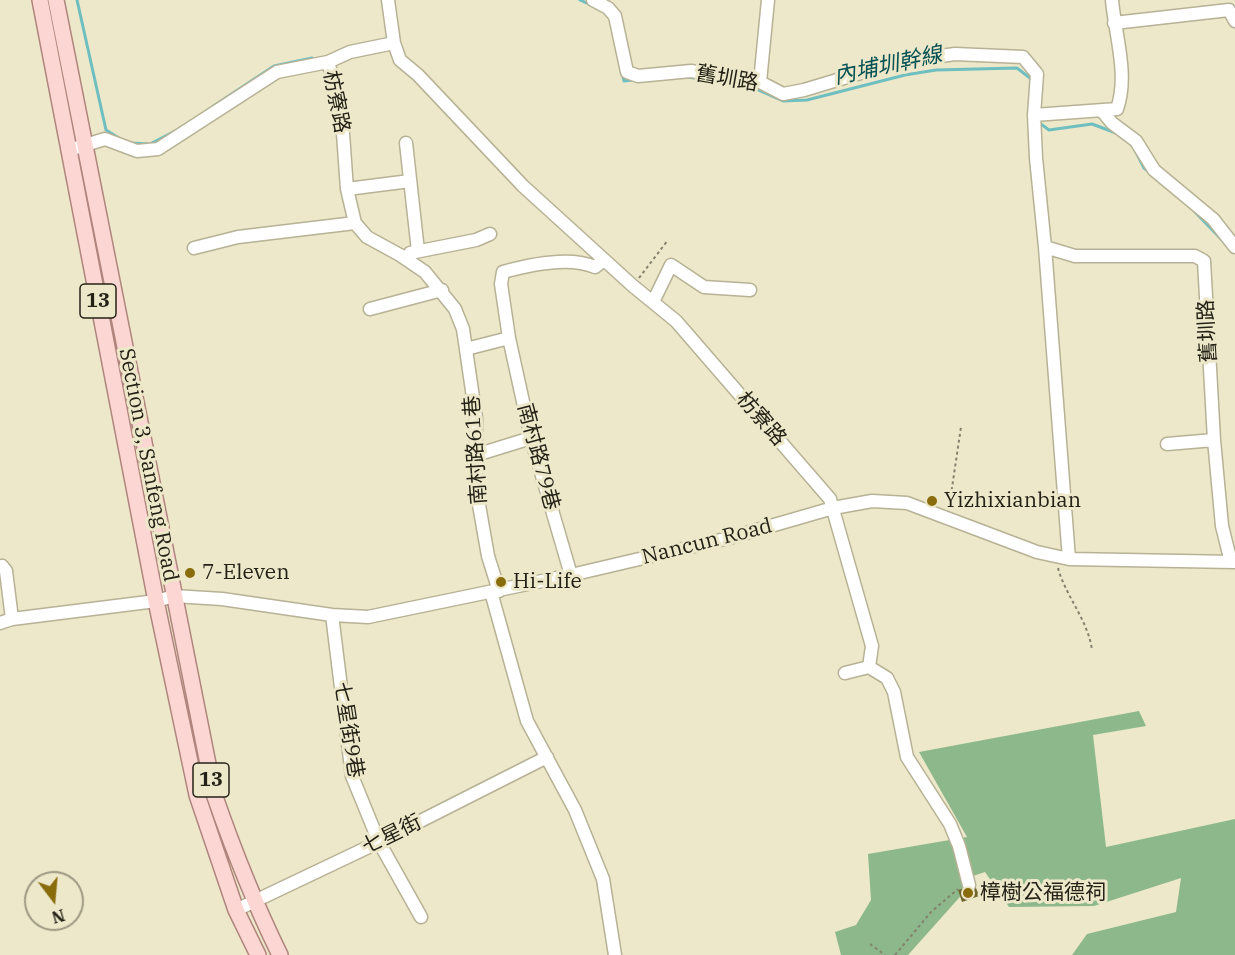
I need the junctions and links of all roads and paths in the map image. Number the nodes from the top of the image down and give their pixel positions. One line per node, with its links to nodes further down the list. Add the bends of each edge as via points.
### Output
1 (40, 0): 16 (main road, Section 3, Sanfeng Road / 13)
2 (56, 0): 15 (main road, Section 3, Sanfeng Road / 13)
3 (388, 0): 9 (street)
4 (593, 0): 11 (street, 舊圳路, via 615,16 627,72 638,76 691,71)
5 (768, 0): 11 (street)
6 (1112, 0): 8 (street)
7 (1235, 21): 8 (street, via 1229,10)
8 (1114, 23): 12 (street, via 1121,63 1121,98 1117,109)
9 (394, 43): 10 (street, via 350,52); 27 (street, 枋寮路, via 400,60 523,186)
10 (328, 62): 15 (street, 枋寮路, via 277,72 158,149 137,151 105,139); 18 (street, 枋寮路, via 341,106)
11 (760, 82): 13 (street, 舊圳路, via 783,94 897,62 955,54 1023,57 1037,74)
12 (1102, 111): 13 (street); 23 (street, via 1136,141 1154,170 1213,219)
13 (1034, 115): 22 (street, 舊圳路)
14 (406, 143): 17 (street)
15 (86, 144): 16 (street, 枋寮路); 48 (main road, Section 3, Sanfeng Road / 13)
16 (69, 150): 49 (main road, Section 3, Sanfeng Road / 13)
17 (410, 181): 18 (street); 25 (street)
18 (347, 189): 19 (street, 枋寮路)
19 (355, 224): 24 (street, via 238,237); 26 (street, via 367,237)
20 (490, 234): 25 (street)
21 (668, 240): 28 (path)
22 (1045, 247): 37 (street, 舊圳路, via 1075,256 1195,256 1204,261); 43 (street, 舊圳路)
23 (1235, 247)
24 (194, 248)
25 (418, 251): 26 (street)
26 (400, 255): 29 (street)
27 (604, 261): 28 (street, 枋寮路); 33 (street, 南村路79巷, via 596,267 585,263 531,264 503,272 501,284)
28 (633, 286): 31 (street, 枋寮路)
29 (442, 290): 32 (street); 34 (street, 南村路61巷, via 455,309)
30 (750, 290): 31 (street, via 704,287 671,265)
31 (653, 302): 40 (street, 枋寮路, via 676,321 830,499)
32 (370, 309)
33 (509, 338): 34 (street); 36 (street, 南村路79巷)
34 (466, 349): 39 (street, 南村路61巷, via 476,418)
35 (962, 428): 41 (path)
36 (531, 438): 39 (street); 46 (street, 南村路79巷)
37 (1214, 440): 38 (street); 44 (street, 舊圳路, via 1222,525)
38 (1167, 444)
39 (476, 455): 47 (street, 南村路61巷, via 476,488)
40 (833, 508): 41 (street, Nancun Road, via 872,501 907,503); 46 (street, Nancun Road, via 729,538); 53 (street, 枋寮路, via 872,646)
41 (948, 517): 42 (street, Nancun Road)
42 (1055, 557): 43 (street, Nancun Road); 52 (path, via 1063,584 1090,633)
43 (1069, 559): 44 (street, Nancun Road)
44 (1233, 562)
45 (0, 567): 51 (street, via 6,571)
46 (571, 575): 47 (street, Nancun Road)
47 (495, 592): 50 (street, Nancun Road, via 368,617); 55 (street, 南村路61巷, via 527,721)
48 (174, 596): 49 (street, Nancun Road); 50 (street, Nancun Road); 58 (main road, Section 3, Sanfeng Road / 13, via 214,794)
49 (156, 601): 51 (street, Nancun Road); 59 (main road, Section 3, Sanfeng Road / 13, via 197,795)
50 (332, 615): 56 (street, 七星街9巷, via 352,776)
51 (6, 621)
52 (1092, 650)
53 (869, 667): 54 (street); 57 (street, via 887,678 894,692 907,757 950,824)
54 (845, 673)
55 (548, 757): 56 (street, 七星街); 64 (street, 南村路61巷, via 603,879)
56 (380, 842): 58 (street, 七星街); 60 (street, 七星街9巷)
57 (969, 885): 66 (path, via 956,890 931,912)
58 (254, 901): 59 (street, 七星街); 63 (main road, Section 3, Sanfeng Road / 13)
59 (236, 909): 62 (main road, Section 3, Sanfeng Road / 13)
60 (421, 917)
61 (870, 944): 65 (path)
62 (258, 955)
63 (280, 955)
64 (615, 955)
65 (885, 955)
66 (895, 955)

